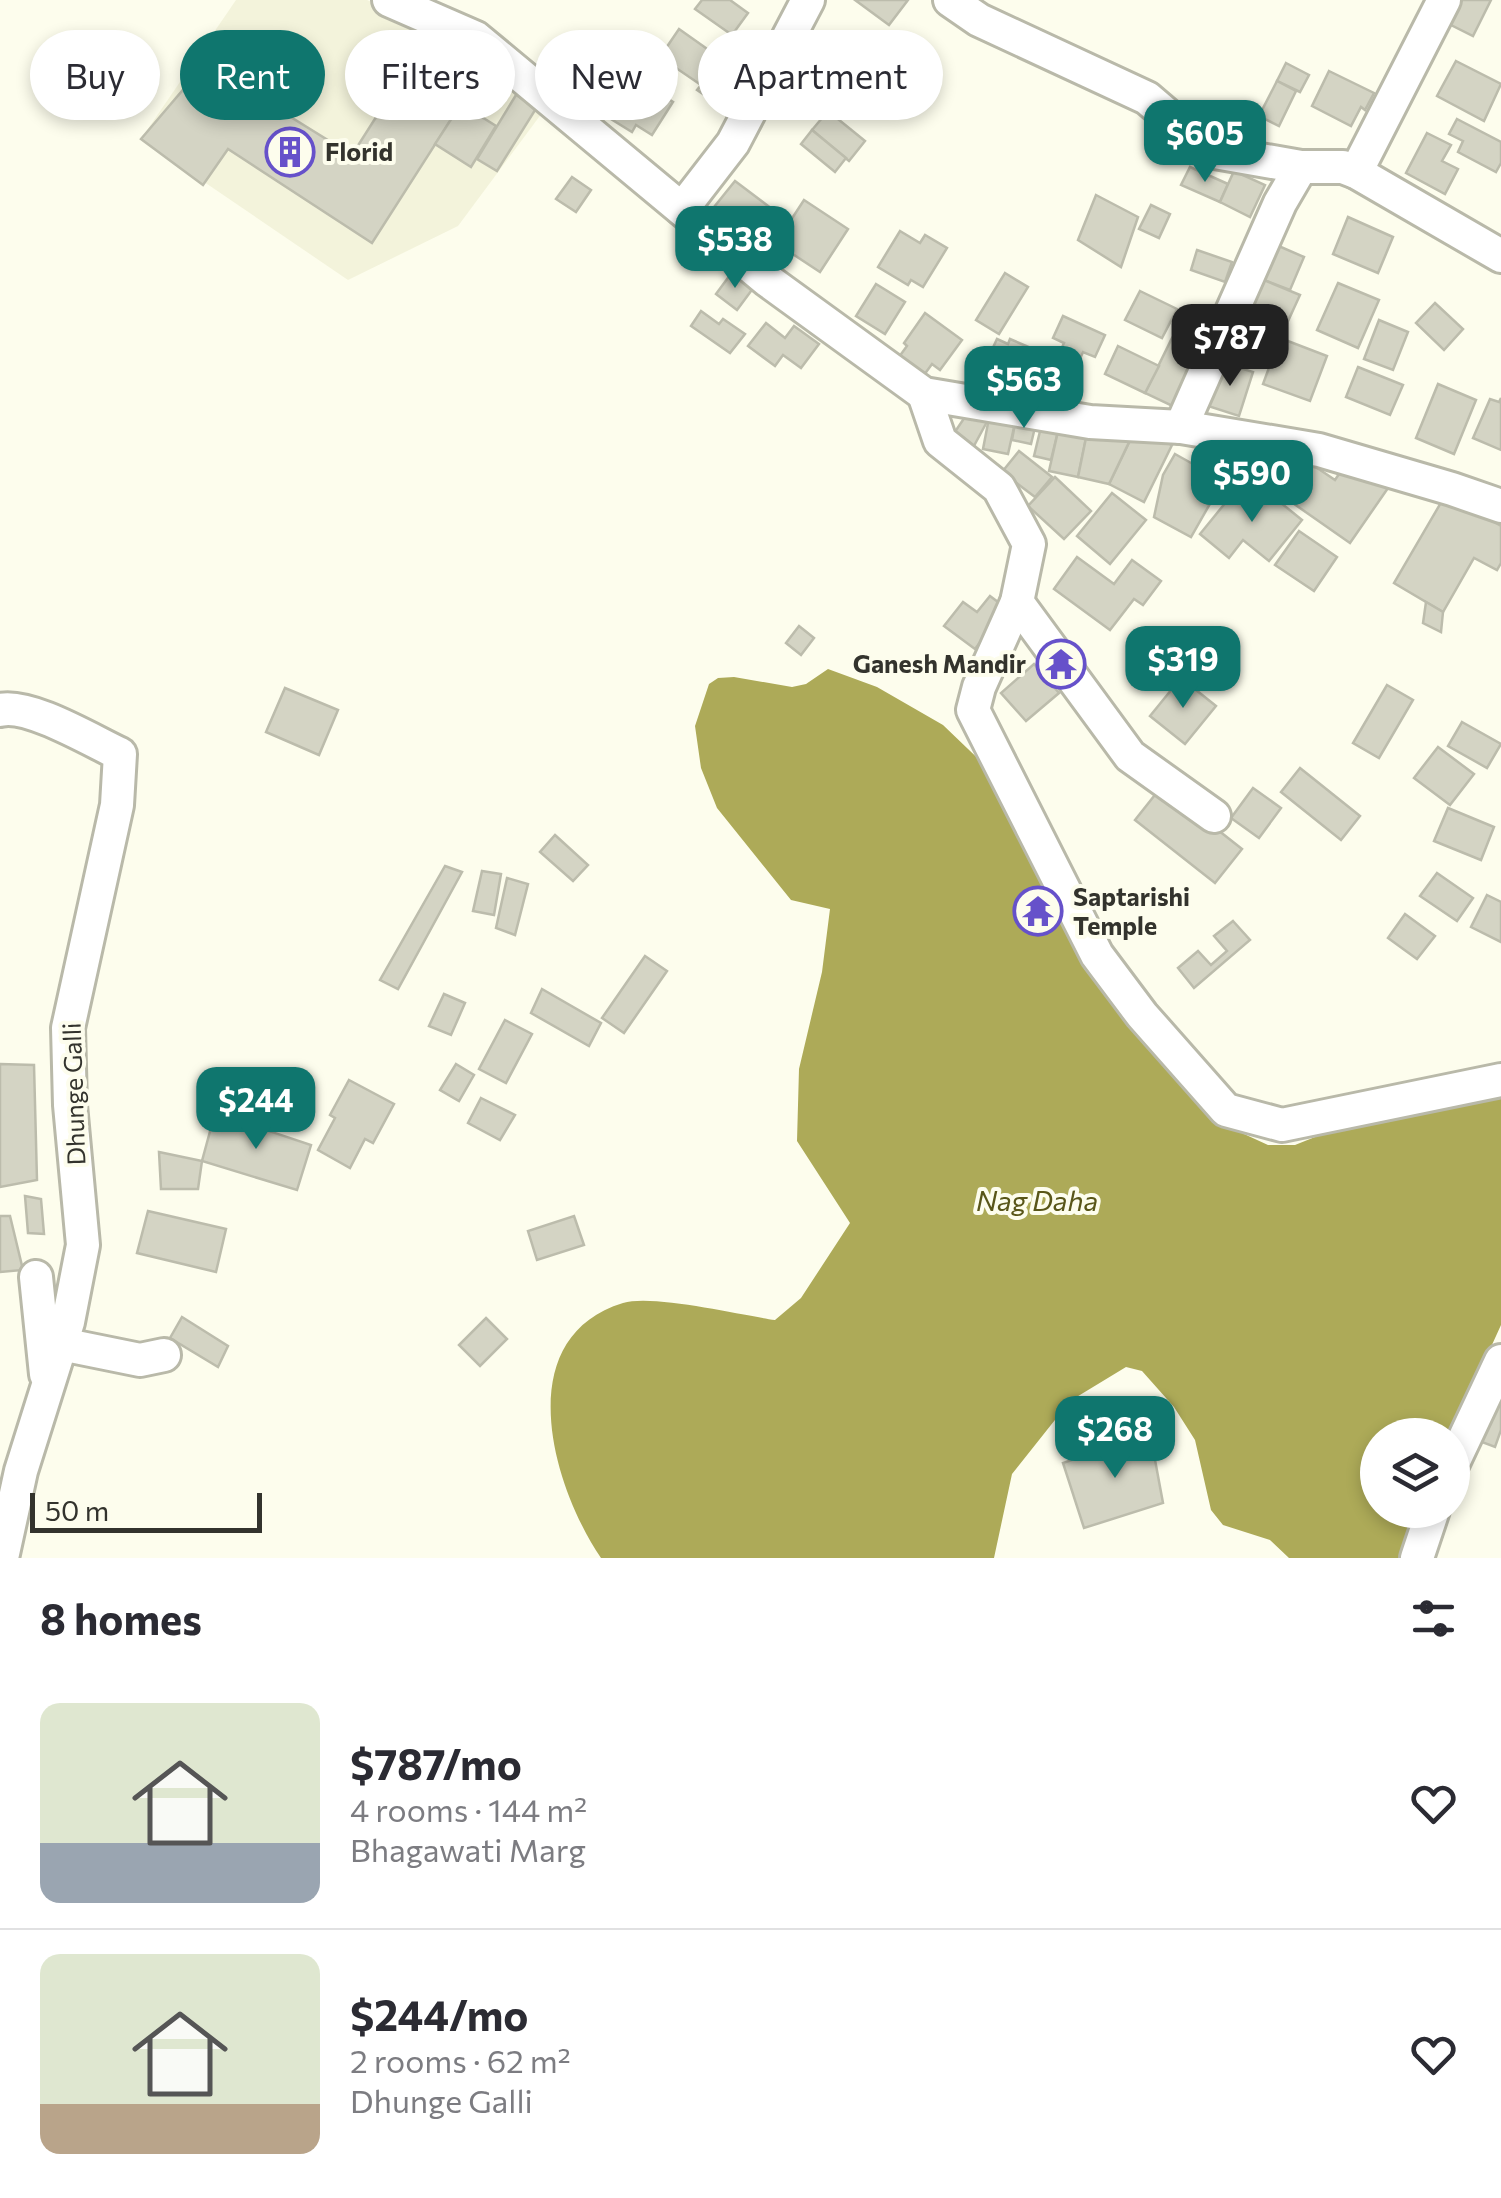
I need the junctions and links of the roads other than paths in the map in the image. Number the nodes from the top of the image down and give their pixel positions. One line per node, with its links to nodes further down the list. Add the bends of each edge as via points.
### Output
1 (389, 0): 7 (street, via 476,38)
2 (808, 0): 7 (street, via 733,142)
3 (950, 0): 5 (street, via 1147,98 1210,152)
4 (1444, 0): 6 (street)
5 (1301, 167): 6 (street); 10 (street)
6 (1356, 172): 8 (street)
7 (682, 210): 9 (street)
8 (1501, 256)
9 (924, 394): 10 (street, via 1090,422); 12 (street, via 940,441 1000,488 1029,544)
10 (1181, 427): 11 (street, via 1319,450)
11 (1501, 506)
12 (1017, 602): 14 (street, via 1130,756); 15 (street, via 974,710 1097,955 1226,1110 1282,1125)
13 (0, 710): 17 (street, Dhunge Galli, via 33,714 120,754 117,805 68,1028 82,1245)
14 (1214, 816)
15 (1501, 1080)
16 (36, 1277): 20 (street)
17 (61, 1344): 18 (street, via 140,1360); 20 (street, Dhunge Galli)
18 (164, 1354)
19 (1501, 1361): 21 (street)
20 (47, 1384): 24 (street, Dhunge Galli)
21 (1470, 1427)
22 (1431, 1528): 23 (street)
23 (1429, 1553)
24 (2, 1558)

